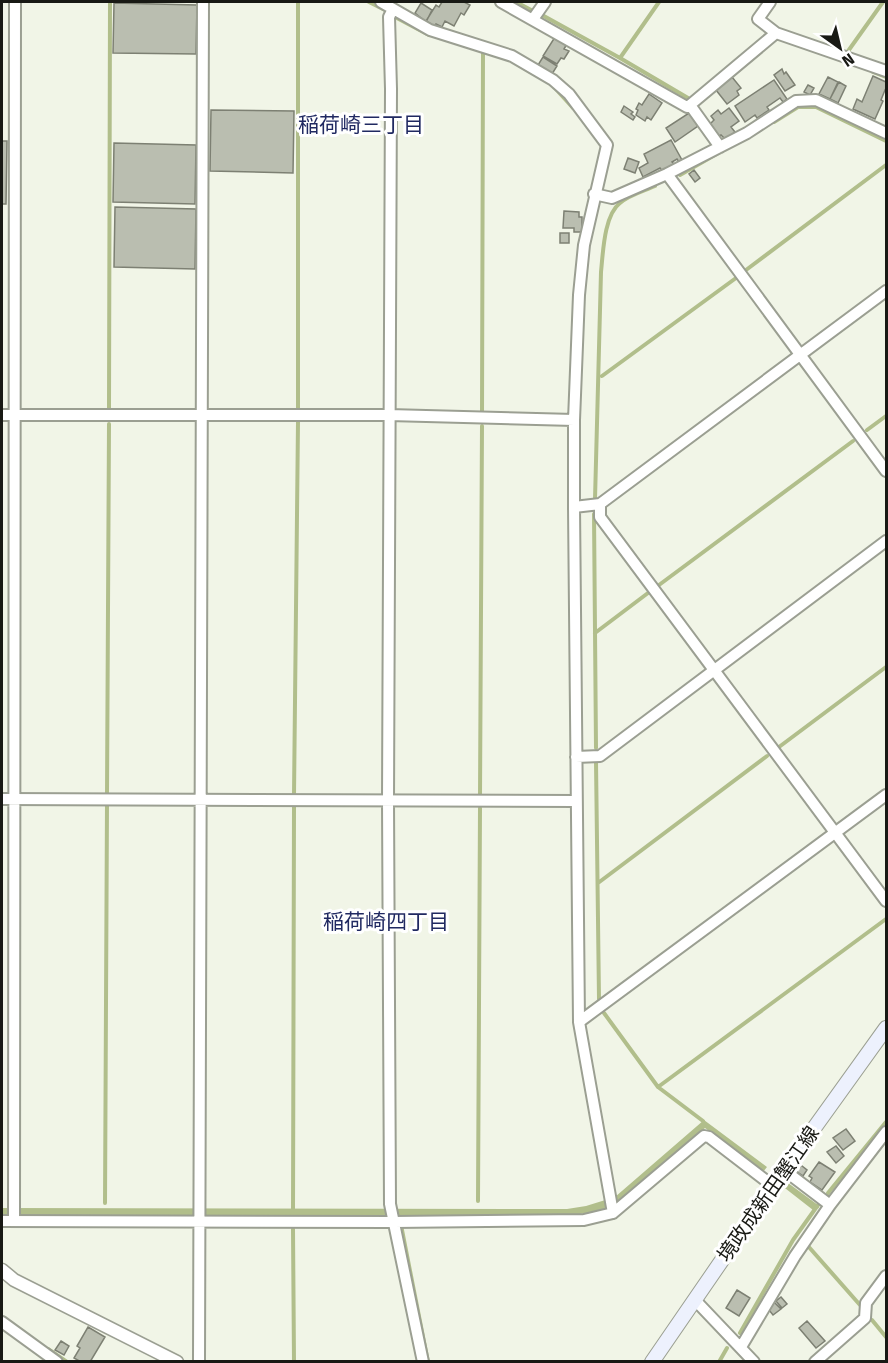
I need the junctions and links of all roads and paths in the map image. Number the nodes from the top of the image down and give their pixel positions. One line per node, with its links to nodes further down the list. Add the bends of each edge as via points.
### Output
1 (15, 2): 19 (street)
2 (203, 2): 21 (street)
3 (381, 2): 7 (street)
4 (501, 2): 8 (street)
5 (545, 2): 8 (street)
6 (770, 2): 9 (street, via 758,19)
7 (393, 9): 15 (street, via 430,30 512,56 569,94 607,145); 20 (street, via 389,17)
8 (533, 19): 11 (street, via 687,107)
9 (776, 33): 10 (street); 11 (street)
10 (886, 71)
11 (690, 105): 13 (street)
12 (886, 133): 13 (street, via 816,100 796,100)
13 (720, 147): 14 (street)
14 (667, 174): 15 (street, via 612,198); 17 (street)
15 (594, 194): 22 (street, via 580,285)
16 (886, 291): 17 (street)
17 (802, 355): 23 (street); 24 (street)
18 (2, 415): 19 (street)
19 (15, 415): 21 (street); 31 (street)
20 (389, 415): 21 (street); 22 (street); 33 (street)
21 (203, 416): 32 (street)
22 (574, 420): 25 (street)
23 (886, 471)
24 (600, 504): 25 (street); 27 (street, via 600,517)
25 (574, 507): 28 (street)
26 (886, 542): 27 (street)
27 (715, 671): 28 (street, via 600,756); 35 (street)
28 (576, 757): 34 (street)
29 (886, 795): 35 (street)
30 (2, 799): 31 (street)
31 (14, 799): 32 (street); 45 (street)
32 (201, 800): 33 (street); 46 (street)
33 (388, 801): 34 (street); 47 (street, via 390,1204)
34 (576, 801): 37 (street)
35 (836, 832): 36 (street); 37 (street)
36 (886, 901)
37 (579, 1022): 43 (street)
38 (886, 1028): 40 (main road, 境政成新田蟹江線)
39 (886, 1132): 42 (street)
40 (784, 1170): 41 (main road, 境政成新田蟹江線); 42 (street)
41 (773, 1186): 43 (street, via 704,1136); 50 (main road, 境政成新田蟹江線)
42 (830, 1205): 52 (street)
43 (612, 1211): 47 (street, via 585,1220)
44 (2, 1221): 45 (street)
45 (14, 1221): 46 (street)
46 (200, 1221): 47 (street); 55 (street)
47 (394, 1222): 56 (street)
48 (2, 1270): 54 (street, via 14,1280)
49 (886, 1276): 59 (street, via 866,1303 865,1318)
50 (695, 1300): 52 (street); 57 (main road, 境政成新田蟹江線)
51 (2, 1322): 53 (street)
52 (741, 1347): 58 (street)
53 (57, 1362)
54 (177, 1362)
55 (199, 1362)
56 (423, 1362)
57 (652, 1362)
58 (754, 1362)
59 (815, 1362)

